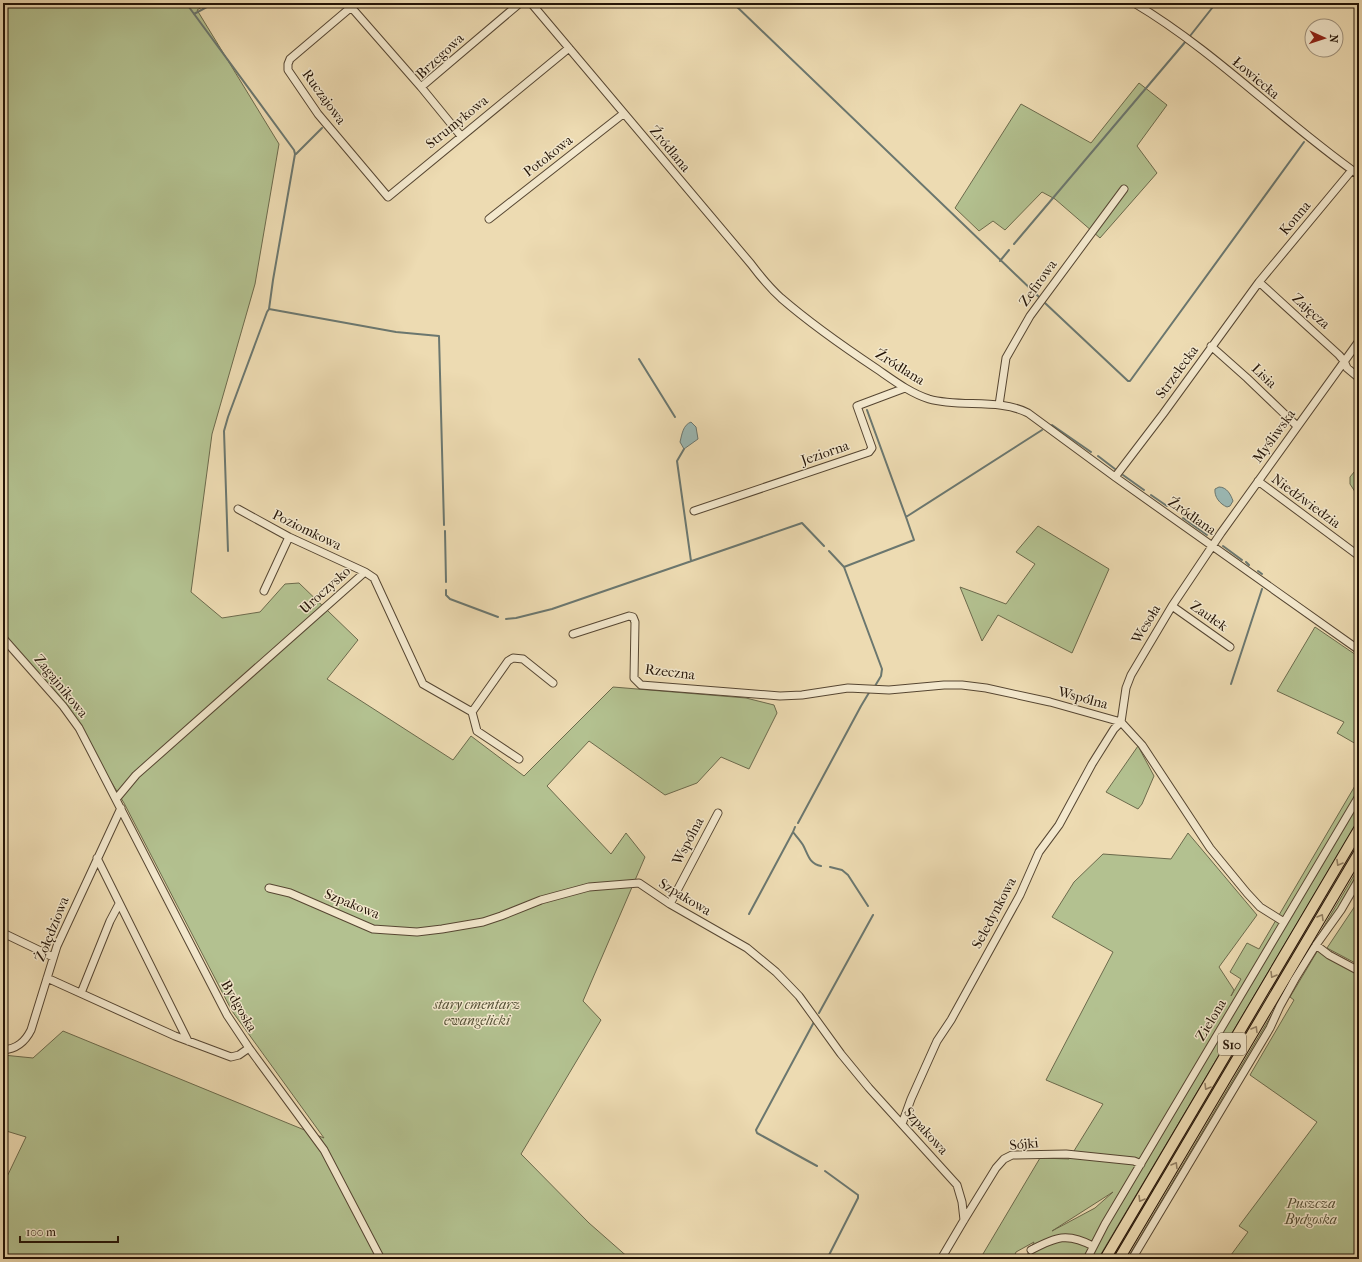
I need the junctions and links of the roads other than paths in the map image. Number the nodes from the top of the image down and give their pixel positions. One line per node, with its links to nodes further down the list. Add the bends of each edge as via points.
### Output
1 (520, 3): 6 (street, Brzegowa)
2 (531, 3): 5 (street, Źródlana)
3 (1134, 3): 9 (street, Łowiecka, via 1185,36)
4 (354, 5): 6 (street); 10 (street, Ruczajowa, via 290,59 288,70 318,114)
5 (569, 48): 7 (street, Źródlana); 8 (street, Strumykowa)
6 (421, 87): 8 (street, Brzegowa)
7 (623, 114): 13 (street, Potokowa); 19 (street, Źródlana, via 780,298)
8 (460, 136): 10 (street, Strumykowa, via 388,196)
9 (1352, 170): 11 (street, Łowiecka); 14 (street, Konna)
10 (367, 172)
11 (1359, 176)
12 (1124, 189): 20 (street, Zefirowa, via 1030,316 1006,358)
13 (489, 219)
14 (1259, 282): 16 (street, Strzelecka); 17 (street, Zajęcza)
15 (1359, 341): 17 (street, Myśliwska)
16 (1211, 346): 21 (street, Lisia); 22 (street, Strzelecka)
17 (1344, 361): 18 (street, Zajęcza, via 1347,368); 21 (street, Myśliwska)
18 (1359, 378)
19 (905, 388): 20 (street, Źródlana, via 931,399); 25 (street, Jeziorna, via 857,406 872,448 869,452)
20 (999, 405): 22 (street, Źródlana, via 1028,413)
21 (1297, 426): 23 (street, Myśliwska)
22 (1115, 478): 27 (street, Źródlana)
23 (1258, 481): 27 (street, Myśliwska); 28 (street, Niedźwiedzia)
24 (238, 509): 26 (street, Poziomkowa)
25 (694, 511)
26 (289, 537): 29 (street, Poziomkowa); 30 (street)
27 (1212, 546): 31 (street, Wesoła); 35 (street, Źródlana)
28 (1359, 556)
29 (365, 572): 38 (street, Uroczysko, via 374,578 423,684); 43 (street, Uroczysko, via 136,775)
30 (264, 591)
31 (1172, 606): 34 (street, Zaułek); 39 (street, Wesoła, via 1131,675 1126,688)
32 (573, 634): 37 (street, Rzeczna, via 629,616 633,617 634,678 641,685)
33 (3, 638): 40 (street, Zagajnikowa, via 63,706)
34 (1230, 647)
35 (1359, 650)
36 (553, 683): 38 (street, via 523,659 513,658 508,661)
37 (780, 696): 39 (street, Wspólna, via 848,688 888,690 962,685 1050,702)
38 (472, 712): 41 (street, via 477,731)
39 (1121, 722): 53 (street, Wspólna, via 1142,745 1210,848 1247,894 1260,907); 63 (street, Seledynkowa, via 1092,764 1059,825 1039,852 1020,895 937,1042)
40 (94, 754): 43 (street, Bydgoska)
41 (518, 758)
42 (1359, 796): 53 (street, Zielona)
43 (116, 799): 44 (street, Bydgoska)
44 (121, 808): 48 (street, Żołędziowa); 61 (street, Bydgoska, via 227,1015)
45 (718, 813): 52 (street, Wspólna)
46 (1359, 830): 71 (highway, S10, one-way to 71)
47 (1359, 853): 72 (highway, S10, one-way to 47)
48 (97, 858): 51 (street); 56 (street, Żołędziowa)
49 (1359, 879): 55 (street)
50 (269, 888): 52 (street, Szpakowa, via 290,893 373,929 404,932 483,922 541,900 589,887 639,884)
51 (119, 904): 59 (street); 60 (street)
52 (670, 904): 63 (street, Szpakowa, via 747,948 776,972 799,996 869,1088)
53 (1284, 922): 64 (street, Zielona)
54 (3, 933): 56 (street)
55 (1316, 946): 57 (street); 73 (street)
56 (53, 956): 58 (street, Żołędziowa)
57 (1359, 970)
58 (47, 978): 59 (street); 62 (street, Żołędziowa, via 28,1036 15,1047)
59 (81, 993): 60 (street)
60 (188, 1041): 61 (street, via 231,1057)
61 (249, 1048): 68 (street, Bydgoska, via 324,1150)
62 (3, 1050)
63 (902, 1124): 65 (street, Szpakowa, via 957,1186)
64 (1141, 1164): 65 (street, Sójki, via 1134,1161 1066,1154 1012,1155 996,1168); 66 (street, Zielona)
65 (964, 1220): 69 (street, Sójki)
66 (1094, 1246): 67 (street, via 1066,1237 1057,1238); 70 (street, Zielona)
67 (1031, 1250)
68 (381, 1259)
69 (941, 1259)
70 (1087, 1259)
71 (1105, 1259)
72 (1119, 1259)
73 (1132, 1259)

